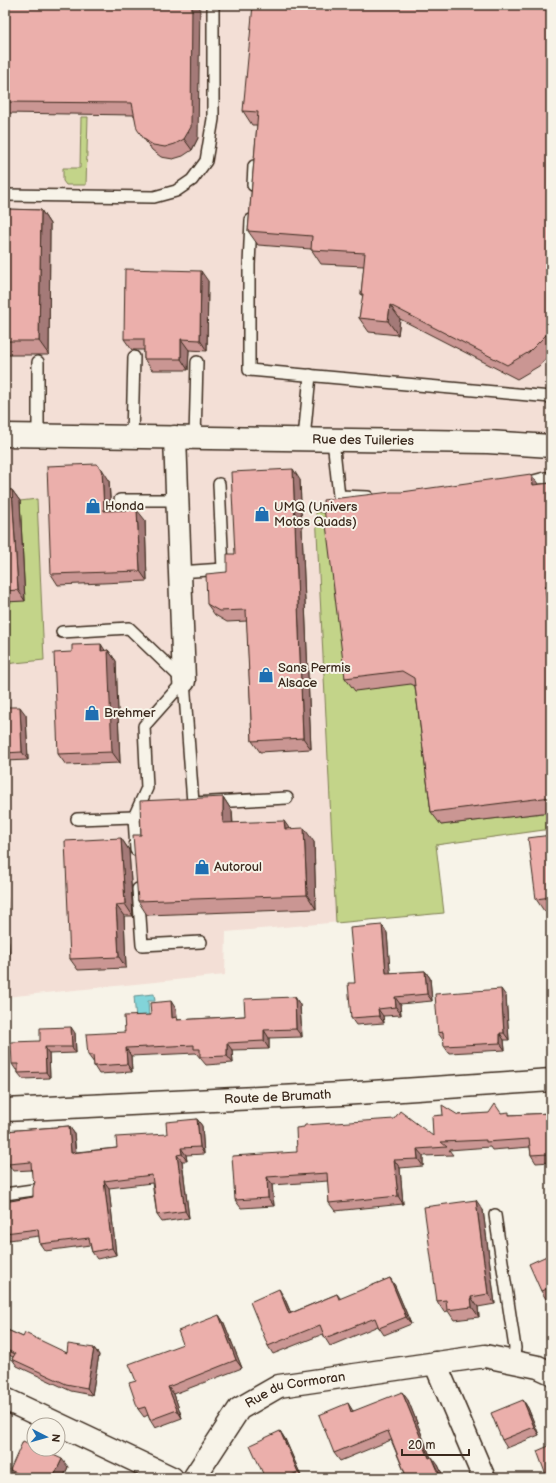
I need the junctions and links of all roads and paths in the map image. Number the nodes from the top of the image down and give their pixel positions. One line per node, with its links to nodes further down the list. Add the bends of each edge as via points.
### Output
1 (213, 5): 3 (lane, via 213,119 206,161 192,180 176,191 154,197)
2 (254, 166): 4 (lane)
3 (5, 195)
4 (252, 196)
5 (252, 211): 9 (lane, via 249,370)
6 (134, 357): 13 (lane)
7 (38, 362): 12 (lane)
8 (197, 362): 14 (lane)
9 (310, 375): 10 (lane); 15 (lane)
10 (551, 397)
11 (5, 435): 12 (street, Rue des Tuileries)
12 (38, 435): 13 (street, Rue des Tuileries)
13 (132, 437): 14 (street, Rue des Tuileries)
14 (185, 438): 15 (street, Rue des Tuileries); 23 (street)
15 (304, 439): 16 (street, Rue des Tuileries)
16 (333, 440): 17 (street, Rue des Tuileries, via 488,442); 21 (lane, via 339,496)
17 (551, 446)
18 (551, 478): 20 (lane)
19 (219, 484): 24 (lane, via 223,568)
20 (513, 486)
21 (379, 498)
22 (120, 500): 23 (lane)
23 (177, 500): 24 (street)
24 (179, 572): 26 (street)
25 (62, 632): 26 (lane, via 129,628)
26 (184, 681): 27 (lane, via 193,803); 28 (lane, via 144,726 147,788)
27 (287, 798)
28 (134, 817): 29 (lane); 30 (lane)
29 (77, 819)
30 (136, 862)
31 (137, 877): 32 (lane, via 142,945)
32 (201, 942)
33 (551, 1080): 34 (street, Route de Brumath, via 342,1094)
34 (5, 1110)
35 (33, 1190): 36 (lane)
36 (5, 1194)
37 (495, 1215): 38 (lane, via 515,1348)
38 (513, 1362): 39 (street, Rue du Cormoran, via 484,1356); 40 (street, Rue du Cormoran, via 538,1367)
39 (435, 1363): 43 (street, Rue du Cormoran, via 279,1386 239,1409); 44 (street)
40 (551, 1373)
41 (5, 1399): 42 (street)
42 (172, 1478)
43 (194, 1478)
44 (484, 1478)

